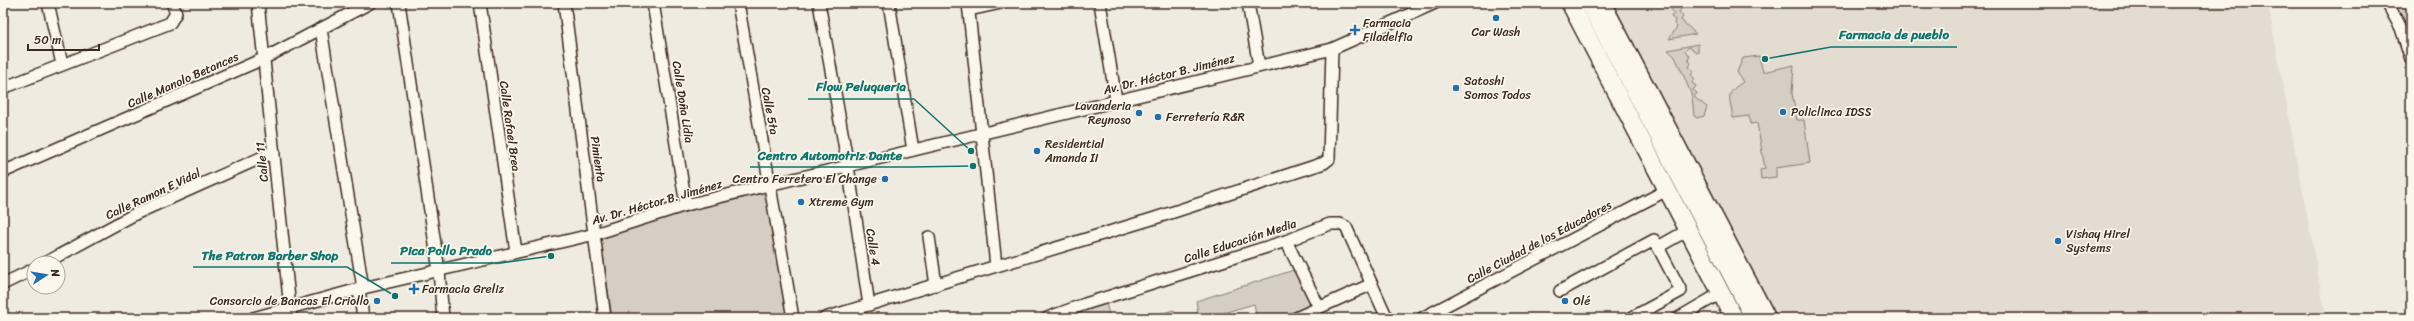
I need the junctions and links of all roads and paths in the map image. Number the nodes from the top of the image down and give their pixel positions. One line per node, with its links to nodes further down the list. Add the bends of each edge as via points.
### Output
1 (48, 3): 25 (street)
2 (258, 3): 23 (street, Calle 11)
3 (370, 3): 21 (street, Calle Manolo Betances)
4 (399, 3): 45 (street)
5 (480, 3): 42 (street, Calle Rafael Brea)
6 (564, 3): 38 (street, Pimienta)
7 (653, 3): 36 (street, Calle Doña Lidia)
8 (738, 3): 34 (street, Calle 5ta)
9 (819, 3): 32 (street, Calle 4)
10 (889, 3): 30 (street)
11 (1001, 3): 19 (street)
12 (1100, 3): 28 (street)
13 (1248, 3): 26 (street)
14 (1435, 3): 22 (street, Av. Dr. Héctor B. Jiménez)
15 (1570, 3): 35 (main road)
16 (1589, 3): 69 (main road)
17 (1603, 3): 70 (street)
18 (2387, 3): 24 (street, via 2401,28)
19 (969, 7): 29 (street)
20 (174, 8): 25 (street, via 170,23)
21 (321, 29): 23 (street, Calle Manolo Betances); 50 (street)
22 (1332, 49): 26 (street, Av. Dr. Héctor B. Jiménez); 44 (street, via 1327,161 1258,186)
23 (263, 59): 31 (street, Calle 11); 33 (street, Calle Manolo Betances)
24 (2411, 60)
25 (62, 64): 27 (street)
26 (1259, 66): 28 (street, Av. Dr. Héctor B. Jiménez)
27 (3, 88)
28 (1116, 100): 29 (street, Av. Dr. Héctor B. Jiménez)
29 (982, 134): 30 (street, Av. Dr. Héctor B. Jiménez); 44 (street)
30 (913, 150): 32 (street, Av. Dr. Héctor B. Jiménez)
31 (274, 152): 43 (street, Calle Ramon E Vidal, via 137,214); 55 (street, Calle 11)
32 (848, 166): 34 (street, Av. Dr. Héctor B. Jiménez); 53 (street, Calle 4)
33 (3, 172)
34 (770, 185): 36 (street, Av. Dr. Héctor B. Jiménez); 61 (street, Calle 5ta)
35 (1667, 190): 37 (main road); 65 (street, Calle Ciudad de los Educadores)
36 (686, 205): 38 (street, Av. Dr. Héctor B. Jiménez)
37 (1688, 230): 41 (street); 52 (main road)
38 (595, 234): 42 (street, Av. Dr. Héctor B. Jiménez); 60 (street, Pimienta)
39 (929, 237): 49 (street)
40 (1286, 241): 48 (street, Calle Educación Media, via 1330,224 1340,224 1346,227); 54 (street); 56 (street, Calle Educación Media)
41 (1658, 247): 51 (street, via 1654,240); 66 (street, via 1681,291)
42 (516, 252): 45 (street, Av. Dr. Héctor B. Jiménez)
43 (60, 255)
44 (996, 266): 49 (street)
45 (438, 271): 50 (street, Av. Dr. Héctor B. Jiménez); 59 (street)
46 (26, 272): 47 (street)
47 (3, 284)
48 (1372, 284): 54 (street); 64 (street, Calle Educación Media)
49 (936, 285): 53 (street)
50 (361, 288): 55 (street, Av. Dr. Héctor B. Jiménez); 58 (street)
51 (1560, 291)
52 (1721, 294): 67 (street); 68 (main road)
53 (869, 305): 62 (street)
54 (1319, 307): 63 (street)
55 (290, 313): 57 (street, Av. Dr. Héctor B. Jiménez)
56 (1052, 317)
57 (253, 318)
58 (364, 318)
59 (443, 318)
60 (605, 318)
61 (793, 318)
62 (825, 318)
63 (1296, 318)
64 (1387, 318)
65 (1422, 318)
66 (1631, 318)
67 (1678, 318)
68 (1734, 318)
69 (1754, 318)
70 (1768, 318)

